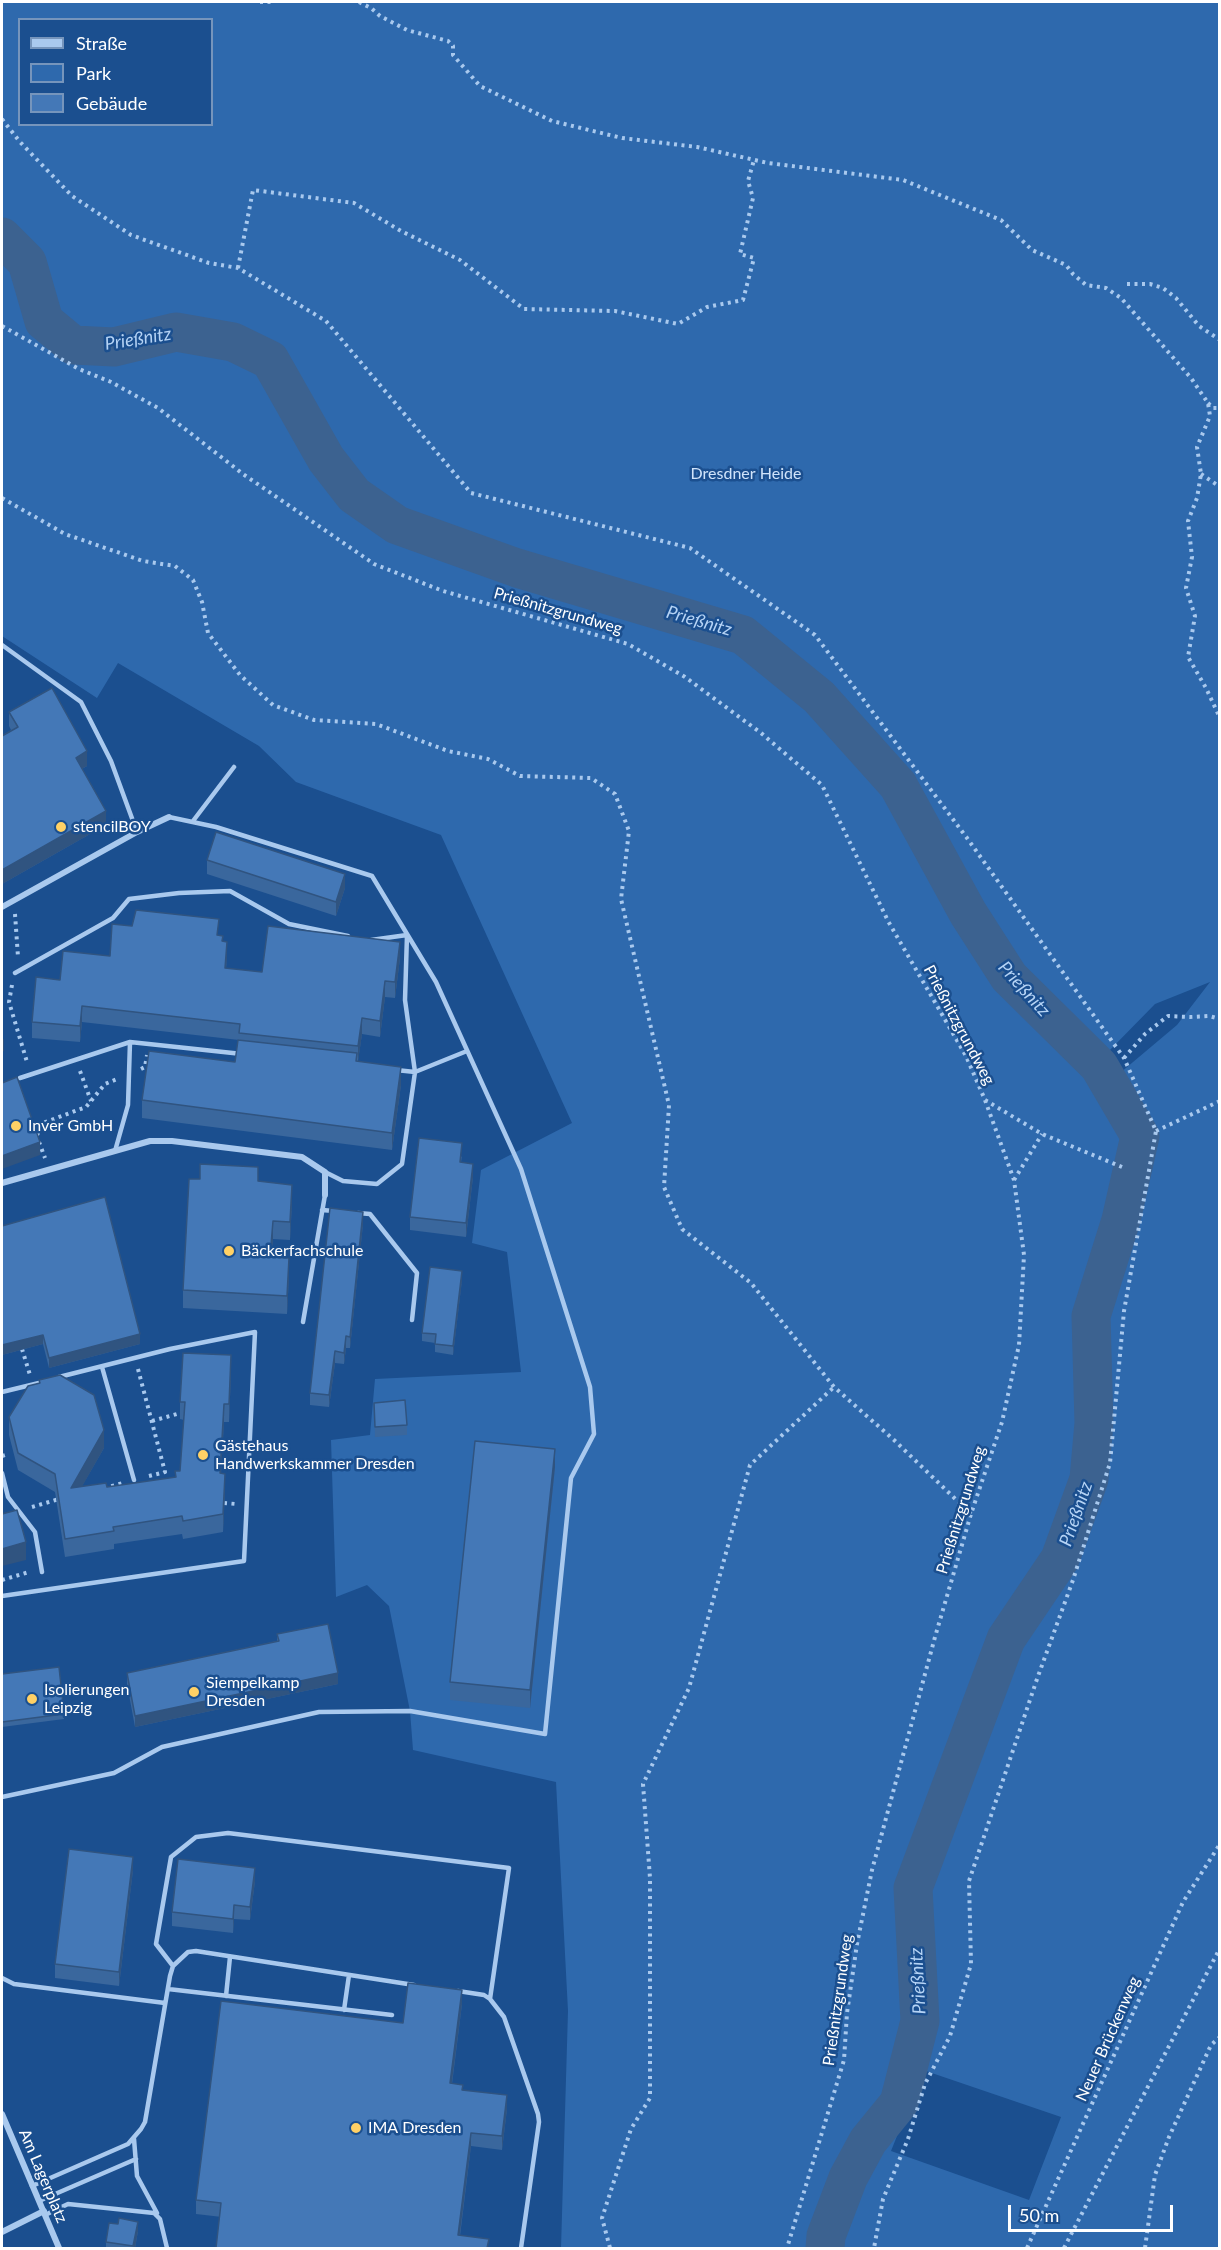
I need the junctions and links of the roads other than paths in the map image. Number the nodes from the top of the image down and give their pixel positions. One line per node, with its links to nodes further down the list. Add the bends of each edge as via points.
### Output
1 (2, 645): 5 (lane, via 81,702 111,761)
2 (234, 767): 4 (lane)
3 (169, 817): 4 (lane); 5 (street)
4 (193, 821): 7 (lane, via 372,876)
5 (137, 832): 6 (street)
6 (2, 907)
7 (407, 935): 9 (lane); 12 (lane, via 436,982); 15 (lane, via 405,1000)
8 (357, 938): 10 (lane, via 289,924 230,891 179,893 129,899 114,918)
9 (368, 940)
10 (15, 973)
11 (130, 1042): 13 (lane); 16 (lane); 17 (lane, via 128,1105)
12 (467, 1051): 15 (lane); 32 (lane, via 520,1169 590,1387 594,1434 572,1478 545,1734 410,1711 319,1712 162,1747 114,1773)
13 (253, 1055)
14 (392, 1070): 15 (lane)
15 (415, 1072): 18 (lane, via 402,1164 377,1184 343,1181)
16 (20, 1078)
17 (115, 1151): 18 (street, via 150,1141 172,1141 302,1157); 19 (street)
18 (325, 1172): 20 (street)
19 (2, 1183)
20 (325, 1195): 21 (lane)
21 (322, 1210): 22 (lane); 25 (lane)
22 (341, 1211)
23 (351, 1212): 24 (lane, via 370,1214 417,1273)
24 (412, 1320)
25 (303, 1322)
26 (102, 1367): 27 (lane); 29 (lane); 31 (lane, via 255,1332 244,1562)
27 (2, 1392)
28 (2, 1473): 30 (lane, via 8,1497 35,1532)
29 (134, 1480)
30 (42, 1571)
31 (2, 1596)
32 (2, 1797)
33 (230, 1957): 34 (lane, via 188,1952); 35 (lane); 40 (lane)
34 (173, 1966): 38 (lane); 41 (lane, via 156,1944 171,1857 196,1837 228,1833 509,1868)
35 (349, 1975): 37 (lane); 43 (lane)
36 (2, 1978): 42 (lane, via 14,1984)
37 (420, 1986)
38 (168, 1989): 40 (lane); 42 (lane)
39 (452, 1990): 41 (lane)
40 (226, 1996): 43 (lane)
41 (490, 1999): 55 (lane, via 504,2018 539,2122)
42 (165, 2003): 46 (lane, via 145,2121)
43 (344, 2010): 44 (lane)
44 (392, 2015)
45 (2, 2114): 48 (street, Am Lagerplatz)
46 (134, 2139): 47 (lane); 48 (lane)
47 (136, 2159): 49 (lane); 51 (lane, via 137,2176)
48 (32, 2186): 49 (street, Am Lagerplatz)
49 (39, 2201): 50 (street, Am Lagerplatz)
50 (44, 2213): 51 (lane, via 69,2205); 52 (street); 53 (street, Am Lagerplatz)
51 (158, 2216): 54 (lane)
52 (2, 2232)
53 (59, 2248)
54 (167, 2248)
55 (521, 2248)

